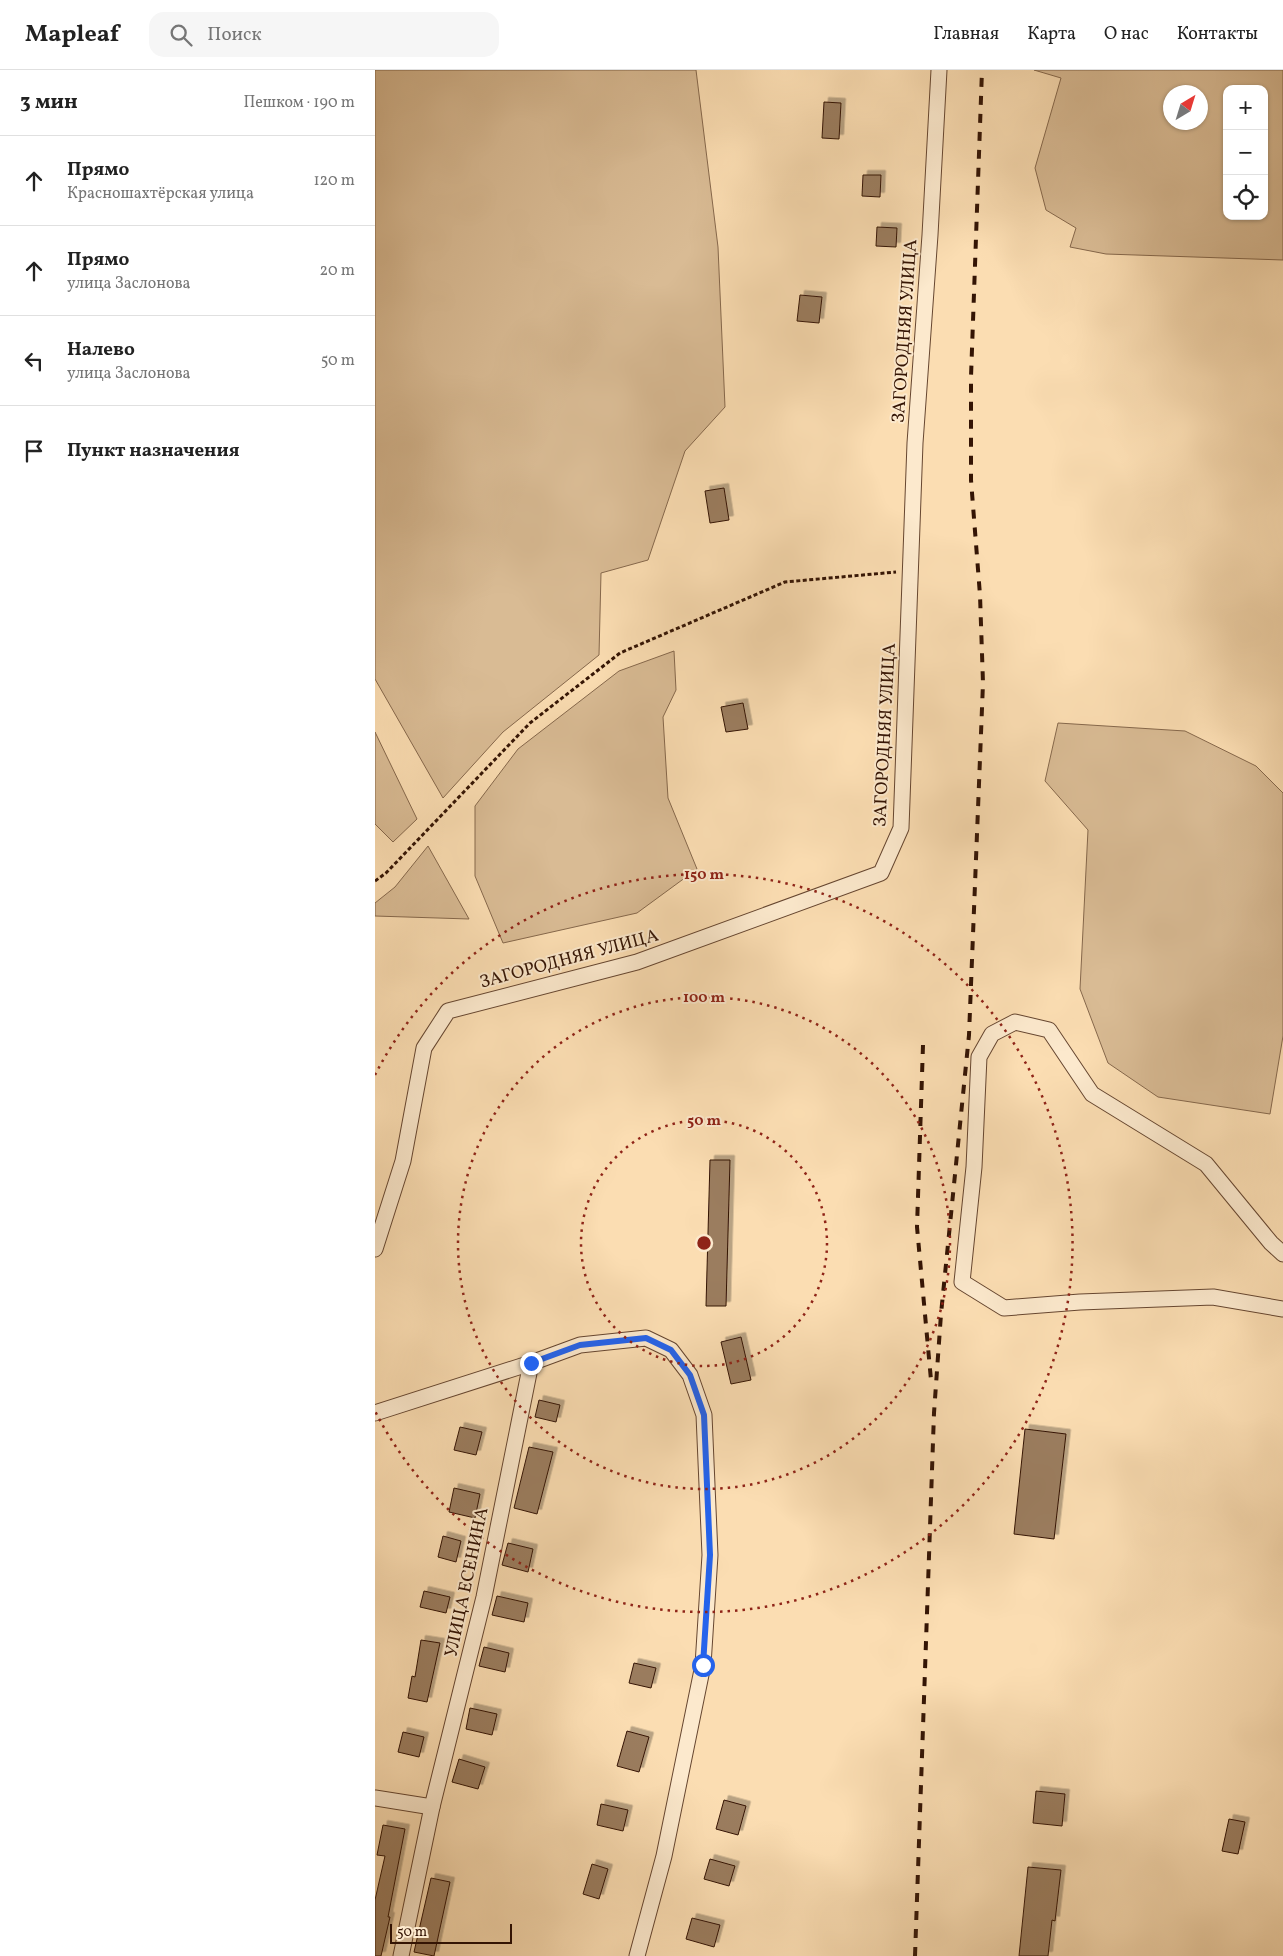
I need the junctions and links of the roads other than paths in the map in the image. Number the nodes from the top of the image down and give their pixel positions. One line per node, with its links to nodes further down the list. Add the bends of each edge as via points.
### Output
1 (939, 70): 2 (street, ЗАГОРОДНЯЯ УЛИЦА, via 915,444 901,828 881,873 637,962 448,1011 424,1048 403,1161)
2 (375, 1249)
3 (1283, 1254): 4 (street, via 1206,1164 1092,1094 1049,1030 1015,1022 992,1034 979,1057 974,1167 962,1282 1004,1308 1213,1297)
4 (1283, 1309)
5 (531, 1363): 6 (street); 8 (street, УЛИЦА ЕСЕНИНА, via 484,1597); 10 (street, via 580,1345 646,1338 671,1350 690,1375 704,1415 710,1555 703,1665 664,1856)
6 (376, 1408)
7 (375, 1798): 8 (street)
8 (433, 1807): 9 (street, УЛИЦА ЕСЕНИНА)
9 (401, 1956)
10 (637, 1956)

